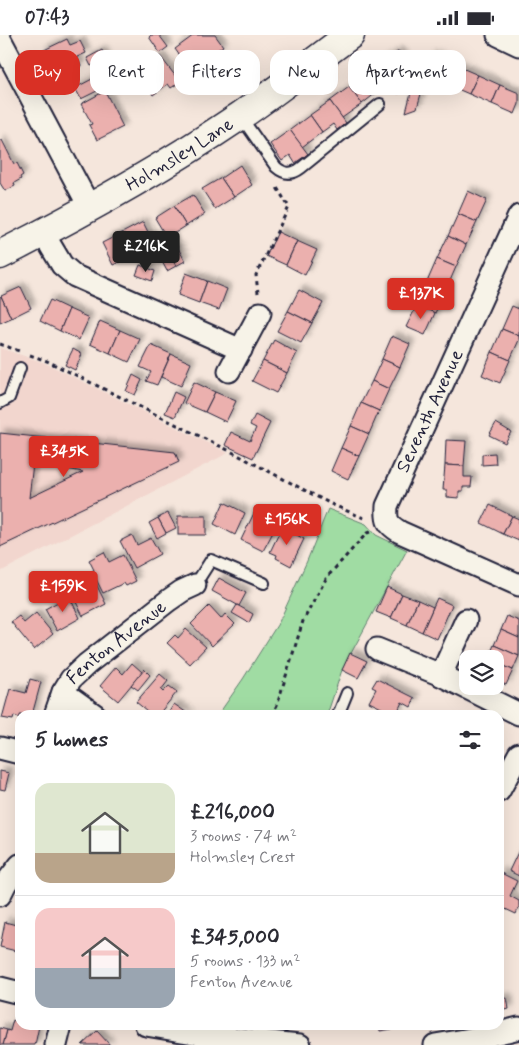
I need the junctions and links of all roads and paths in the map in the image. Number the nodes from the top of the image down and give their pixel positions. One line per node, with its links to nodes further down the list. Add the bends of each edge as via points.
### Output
1 (350, 35): 6 (street, Holmsley Lane)
2 (498, 35): 4 (street)
3 (0, 39): 8 (street)
4 (519, 45)
5 (380, 104): 6 (lane, via 291,173 276,167)
6 (240, 116): 8 (street, Holmsley Lane)
7 (274, 183): 12 (path, via 289,207 256,275)
8 (90, 208): 10 (street, Holmsley Lane)
9 (519, 216): 18 (street, Seventh Avenue, via 387,506)
10 (43, 233): 11 (street, Holmsley Lane); 14 (street, via 62,265 75,276)
11 (0, 255)
12 (260, 313): 14 (street)
13 (0, 344): 18 (path, via 47,361 331,504 367,519)
14 (240, 351): 16 (street)
15 (20, 368): 17 (lane, via 9,397)
16 (229, 371)
17 (0, 403)
18 (388, 521): 21 (street, via 400,532); 29 (path, via 367,533 327,577 303,621)
19 (264, 583): 20 (lane, via 211,560)
20 (195, 585): 25 (street, Fenton Avenue, via 169,599 87,664)
21 (519, 585)
22 (466, 620): 24 (street)
23 (377, 649): 24 (street)
24 (441, 675): 31 (street)
25 (63, 692): 27 (street, Fenton Avenue); 28 (street)
26 (347, 693): 30 (lane)
27 (57, 710)
28 (88, 710)
29 (274, 710)
30 (340, 710)
31 (519, 714)
32 (0, 748): 33 (street)
33 (15, 752)
34 (519, 753): 35 (street)
35 (504, 782)
36 (15, 871): 37 (street)
37 (0, 895)
38 (0, 988): 39 (street)
39 (15, 992)
40 (519, 1028): 43 (street, via 482,1037)
41 (60, 1030): 45 (street)
42 (196, 1030): 44 (street)
43 (440, 1038)
44 (240, 1042): 46 (street)
45 (56, 1045)
46 (300, 1045)

